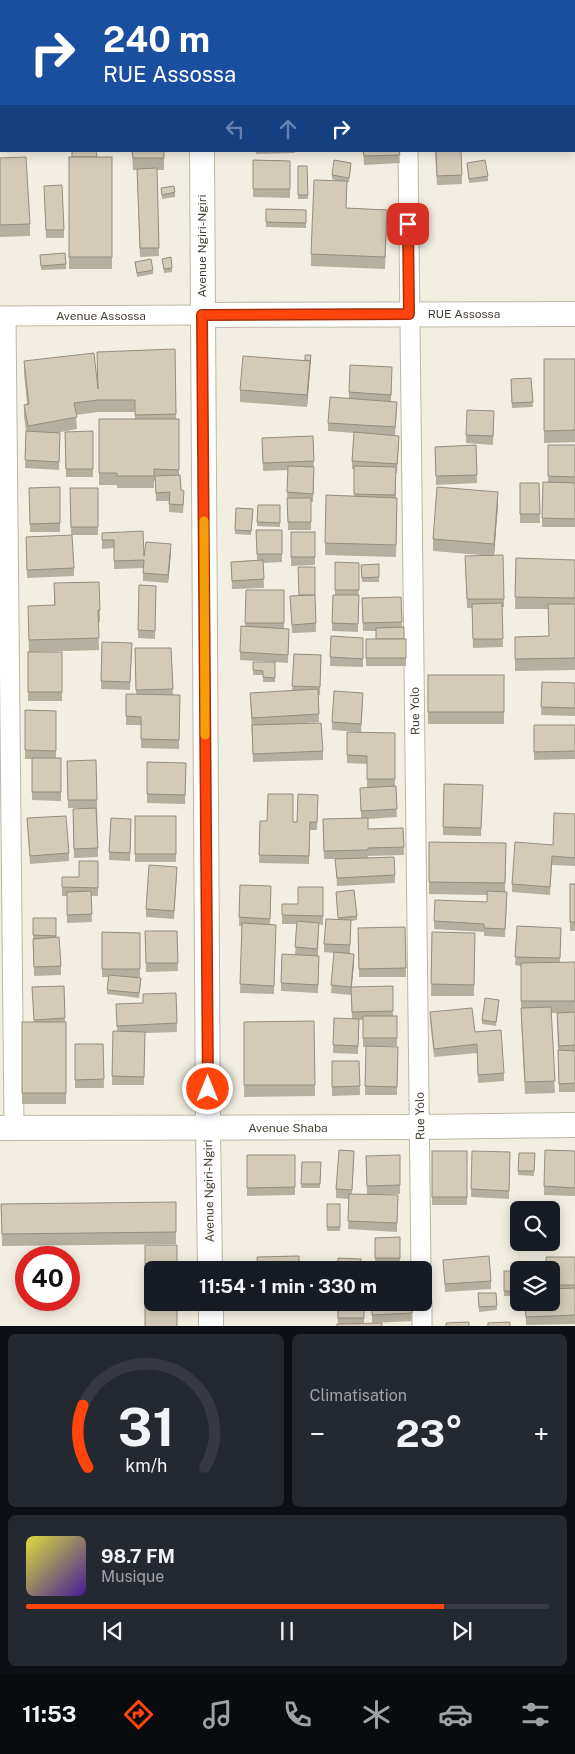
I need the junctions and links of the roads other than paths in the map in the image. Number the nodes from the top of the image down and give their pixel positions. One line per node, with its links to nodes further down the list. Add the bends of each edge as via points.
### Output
1 (202, 152): 5 (street, Avenue Ngiri-Ngiri)
2 (408, 152): 3 (street, Rue Yolo)
3 (409, 314): 4 (street, RUE Assossa); 5 (street, RUE Assossa); 8 (street, Rue Yolo)
4 (575, 314)
5 (202, 315): 6 (street, Avenue Assossa); 10 (street, Avenue Ngiri-Ngiri)
6 (3, 316): 9 (street)
7 (575, 1125): 8 (street, Avenue Shaba)
8 (421, 1127): 10 (street, Avenue Shaba); 12 (street, Rue Yolo)
9 (7, 1128): 10 (street, Avenue Shaba)
10 (208, 1128): 11 (street, Avenue Ngiri-Ngiri)
11 (210, 1261)
12 (422, 1261)
13 (211, 1311): 15 (street)
14 (422, 1311): 16 (street)
15 (212, 1326)
16 (422, 1326)

